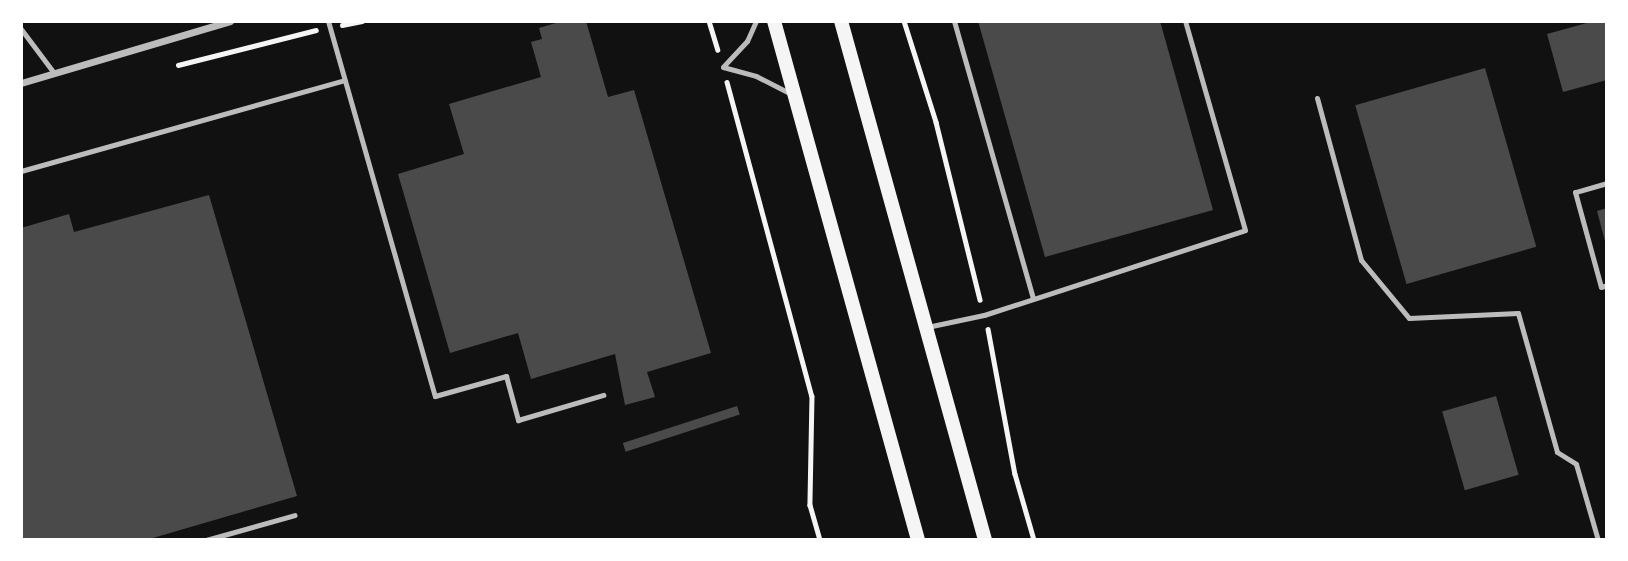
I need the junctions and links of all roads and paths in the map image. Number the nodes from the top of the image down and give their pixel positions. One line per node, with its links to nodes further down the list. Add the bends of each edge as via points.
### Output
1 (230, 21): 14 (street)
2 (362, 21): 10 (path)
3 (709, 21): 13 (path)
4 (756, 21): 13 (lane, via 747,41)
5 (774, 21): 17 (main road)
6 (841, 21): 24 (main road)
7 (904, 21): 23 (path, via 936,122)
8 (954, 21): 22 (lane)
9 (1185, 21): 22 (lane, via 1245,230)
10 (328, 24): 12 (path); 15 (lane)
11 (21, 29): 14 (lane)
12 (177, 65)
13 (723, 67): 17 (lane, via 756,76); 28 (path, via 812,396 810,505)
14 (54, 73): 16 (street)
15 (344, 80): 19 (lane); 25 (lane, via 435,396 506,376 518,420)
16 (21, 83)
17 (794, 95): 29 (main road)
18 (1317, 98): 32 (lane, via 1361,260 1409,318 1518,313 1558,452 1576,464)
19 (21, 171)
20 (1607, 183): 21 (lane, via 1575,191 1601,287)
21 (1607, 285)
22 (1033, 299): 23 (lane)
23 (984, 315): 24 (lane); 31 (path, via 1015,474)
24 (926, 327): 30 (main road)
25 (603, 395)
26 (295, 515): 27 (lane)
27 (206, 540)
28 (820, 540)
29 (918, 540)
30 (985, 540)
31 (1034, 540)
32 (1598, 540)

